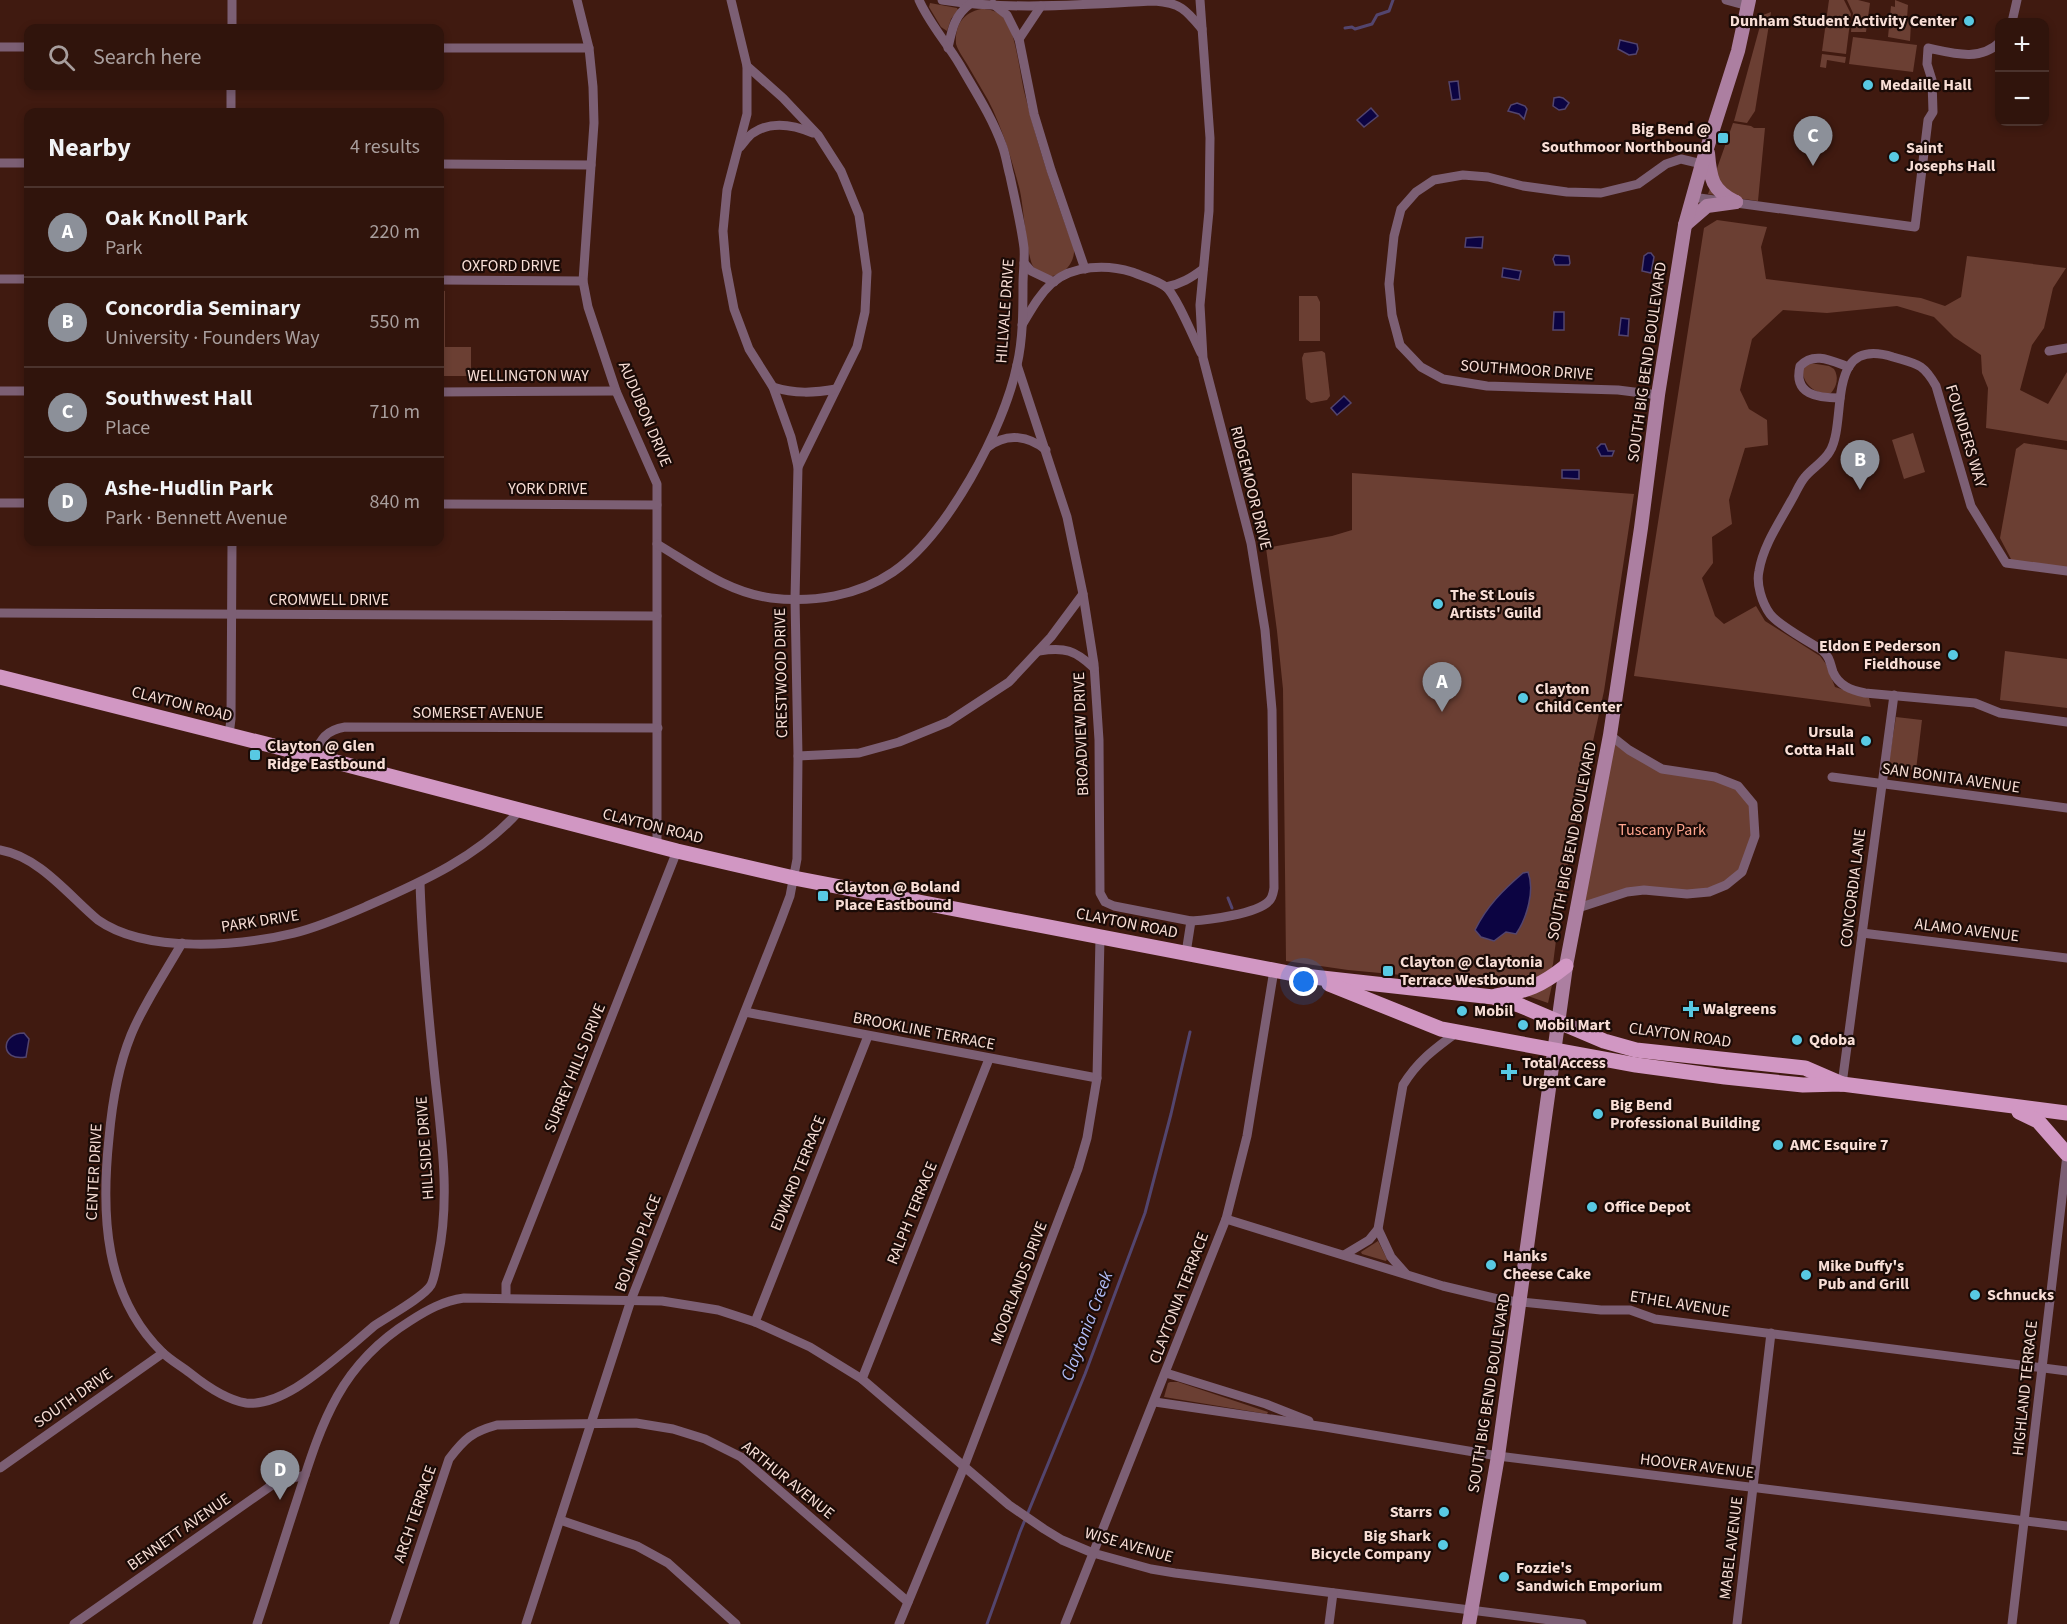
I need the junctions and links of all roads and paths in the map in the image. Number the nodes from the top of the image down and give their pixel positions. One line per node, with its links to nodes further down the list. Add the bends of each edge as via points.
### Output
1 (231, 0): 15 (street)
2 (576, 0): 22 (street, AUDUBON DRIVE)
3 (731, 0): 24 (street, CRESTWOOD DRIVE)
4 (918, 0): 23 (street, HILLVALE DRIVE)
5 (942, 0): 11 (street)
6 (1156, 0): 13 (street); 16 (street, via 1174,3 1187,11)
7 (1200, 0): 16 (street, RIDGEMOOR DRIVE)
8 (1726, 0): 10 (street)
9 (2017, 0): 14 (street)
10 (1748, 3): 28 (main road, SOUTH BIG BEND BOULEVARD, via 1738,51)
11 (970, 4): 12 (street); 23 (street, via 952,25)
12 (993, 4): 13 (street); 17 (street, via 1006,15)
13 (1041, 6): 17 (street)
14 (2013, 18)
15 (232, 24)
16 (1202, 29): 40 (street, RIDGEMOOR DRIVE, via 1210,173)
17 (1019, 39): 39 (street, via 1034,114)
18 (1995, 46): 36 (street, via 1984,54 1928,48 1933,112 1928,120 1915,227)
19 (0, 47): 20 (street)
20 (24, 47)
21 (444, 48): 22 (street)
22 (589, 48): 34 (street, AUDUBON DRIVE, via 593,87)
23 (948, 48): 38 (street, HILLVALE DRIVE, via 983,105 1002,146)
24 (747, 66): 27 (street, CRESTWOOD DRIVE); 29 (street, CRESTWOOD DRIVE, via 747,114)
25 (231, 90): 26 (street)
26 (231, 108)
27 (818, 135): 29 (street, via 786,125 768,126 753,133); 54 (street, CRESTWOOD DRIVE, via 841,171 859,216 867,272 865,312 857,347)
28 (1708, 146): 33 (main road, SOUTH BIG BEND BOULEVARD); 36 (main road, via 1714,186)
29 (738, 150): 53 (street, CRESTWOOD DRIVE, via 727,190 723,231 726,267 734,309 749,349)
30 (0, 164): 31 (street)
31 (24, 164)
32 (444, 164): 34 (street)
33 (1702, 164): 35 (main road, SOUTH BIG BEND BOULEVARD); 59 (street, SOUTHMOOR DRIVE, via 1681,159 1666,164 1638,184 1601,193 1567,192 1463,175 1434,180 1401,209 1394,236 1389,284 1392,315 1400,345 1421,367 1443,379 1487,386)
34 (591, 165): 44 (street, AUDUBON DRIVE)
35 (1692, 197): 36 (street); 37 (main road, SOUTH BIG BEND BOULEVARD)
36 (1736, 202): 37 (main road, via 1707,206)
37 (1685, 225): 59 (main road, SOUTH BIG BEND BOULEVARD)
38 (1024, 263): 45 (street); 47 (street, HILLVALE DRIVE)
39 (1085, 269): 45 (street); 46 (street, via 1111,266)
40 (1203, 269): 46 (street, via 1190,279); 50 (street, RIDGEMOOR DRIVE)
41 (0, 279): 42 (street)
42 (24, 279)
43 (444, 280): 44 (street, OXFORD DRIVE)
44 (583, 281): 57 (street, AUDUBON DRIVE)
45 (1054, 282): 47 (street)
46 (1166, 287): 50 (street)
47 (1022, 325): 51 (street, HILLVALE DRIVE)
48 (2067, 348): 49 (street)
49 (2049, 351)
50 (1203, 358): 96 (street, RIDGEMOOR DRIVE, via 1251,543 1265,630 1272,710 1274,888 1262,906)
51 (1017, 365): 61 (street, HILLVALE DRIVE); 62 (street, BROADVIEW DRIVE)
52 (1848, 367): 60 (street); 60 (street, via 1813,358 1800,366 1805,391); 70 (street, FOUNDERS WAY, via 1860,357 1874,354 1922,366 1936,386 1971,506 2006,563)
53 (773, 387): 54 (street, via 806,393); 63 (street, CRESTWOOD DRIVE)
54 (836, 388): 63 (street, CRESTWOOD DRIVE)
55 (0, 391): 56 (street)
56 (24, 391)
57 (616, 391): 58 (street, WELLINGTON WAY); 67 (street, AUDUBON DRIVE, via 655,476)
58 (444, 392)
59 (1658, 395): 83 (main road, SOUTH BIG BEND BOULEVARD)
60 (1839, 398): 79 (street, via 1835,442 1829,454 1804,477 1770,539 1758,572 1761,595 1770,615 1828,656 1840,683 1865,693)
61 (987, 448): 62 (street, via 999,440 1015,437 1030,439); 72 (street, HILLVALE DRIVE, via 950,512 893,572 855,591)
62 (1046, 450): 71 (street, BROADVIEW DRIVE, via 1067,518)
63 (798, 467): 72 (street, CRESTWOOD DRIVE)
64 (0, 503): 65 (street)
65 (24, 503)
66 (444, 504): 67 (street, YORK DRIVE)
67 (657, 505): 68 (street, AUDUBON DRIVE)
68 (657, 544): 72 (street, HILLVALE DRIVE, via 729,587 772,598); 75 (street, AUDUBON DRIVE)
69 (232, 546): 74 (street)
70 (2067, 570)
71 (1083, 594): 76 (street); 77 (street, BROADVIEW DRIVE)
72 (795, 599): 85 (street, CRESTWOOD DRIVE)
73 (0, 613): 74 (street, CROMWELL DRIVE)
74 (231, 614): 75 (street, CROMWELL DRIVE); 82 (street)
75 (657, 616): 81 (street, AUDUBON DRIVE)
76 (1039, 651): 77 (street, via 1072,651); 85 (street, via 1009,682 948,722 858,753)
77 (1094, 668): 96 (street, BROADVIEW DRIVE, via 1099,740 1100,893 1105,902 1114,906)
78 (0, 677): 82 (main road, CLAYTON ROAD)
79 (1894, 695): 80 (street, via 1975,703 2000,713); 87 (street, CONCORDIA LANE)
80 (2067, 722)
81 (658, 728): 84 (street, SOMERSET AVENUE, via 345,727 327,733); 90 (street, AUDUBON DRIVE)
82 (229, 735): 84 (main road, CLAYTON ROAD)
83 (1610, 735): 95 (main road, SOUTH BIG BEND BOULEVARD); 95 (street, via 1662,769 1715,777 1738,786 1753,804 1755,837 1742,872 1709,892 1627,892)
84 (313, 756): 89 (main road, CLAYTON ROAD)
85 (798, 756): 93 (street, CRESTWOOD DRIVE)
86 (1832, 777): 87 (street, SAN BONITA AVENUE)
87 (1881, 783): 88 (street, SAN BONITA AVENUE); 97 (street, CONCORDIA LANE)
88 (2067, 808)
89 (520, 810): 90 (main road, CLAYTON ROAD); 94 (street, PARK DRIVE, via 491,839)
90 (657, 845): 92 (main road, CLAYTON ROAD)
91 (0, 850): 99 (street, PARK DRIVE, via 39,867 107,927 140,939)
92 (677, 851): 93 (main road, CLAYTON ROAD); 121 (street, SURREY HILLS DRIVE, via 506,1284)
93 (794, 878): 98 (main road, CLAYTON ROAD); 106 (street, BOLAND PLACE)
94 (420, 883): 99 (street, PARK DRIVE, via 295,933 247,941); 127 (street, HILLSIDE DRIVE, via 442,1159 440,1249 430,1287)
95 (1575, 909): 102 (main road, SOUTH BIG BEND BOULEVARD)
96 (1191, 921): 100 (street)
97 (1863, 933): 101 (street, ALAMO AVENUE); 113 (street, CONCORDIA LANE)
98 (1100, 937): 100 (main road, CLAYTON ROAD); 112 (street, MOORLANDS DRIVE)
99 (182, 943): 126 (street, CENTER DRIVE, via 130,1038 112,1109 104,1200 111,1256 124,1296 142,1329)
100 (1186, 953): 103 (main road, CLAYTON ROAD)
101 (2067, 958)
102 (1566, 966): 105 (main road, via 1546,982); 107 (main road, SOUTH BIG BEND BOULEVARD)
103 (1274, 970): 104 (main road, CLAYTON ROAD); 117 (street, CLAYTONIA TERRACE, via 1247,1136)
104 (1304, 976): 105 (main road, CLAYTON ROAD); 108 (main road, CLAYTON ROAD)
105 (1493, 997): 107 (main road, CLAYTON ROAD)
106 (745, 1012): 109 (street, BROOKLINE TERRACE); 122 (street, BOLAND PLACE)
107 (1559, 1022): 110 (main road, SOUTH BIG BEND BOULEVARD); 113 (main road, CLAYTON ROAD, via 1636,1050 1805,1068)
108 (1456, 1033): 110 (main road, CLAYTON ROAD); 118 (street, via 1428,1053 1403,1085)
109 (868, 1036): 111 (street, BROOKLINE TERRACE); 124 (street, EDWARD TERRACE)
110 (1555, 1049): 113 (main road, CLAYTON ROAD, via 1725,1077 1803,1085); 123 (main road, SOUTH BIG BEND BOULEVARD)
111 (989, 1059): 112 (street, BROOKLINE TERRACE); 131 (street, RALPH TERRACE)
112 (1097, 1078): 136 (street, MOORLANDS DRIVE, via 1078,1169)
113 (1842, 1084): 114 (main road, CLAYTON ROAD)
114 (1996, 1104): 115 (main road, CLAYTON ROAD); 116 (main road, via 2031,1116)
115 (2067, 1113)
116 (2067, 1154): 128 (street, HIGHLAND TERRACE)
117 (1226, 1219): 119 (street, ETHEL AVENUE); 130 (street, CLAYTONIA TERRACE)
118 (1378, 1229): 119 (street, via 1369,1240); 120 (street, via 1391,1257)
119 (1344, 1255): 120 (street, ETHEL AVENUE)
120 (1406, 1274): 123 (street, ETHEL AVENUE)
121 (506, 1298): 122 (street, WISE AVENUE); 138 (street, WISE AVENUE, via 447,1300 424,1311 373,1348 341,1388 323,1423)
122 (631, 1300): 124 (street, WISE AVENUE, via 689,1304); 133 (street, BOLAND PLACE)
123 (1520, 1302): 125 (street, ETHEL AVENUE, via 1630,1310 1655,1319); 135 (main road, SOUTH BIG BEND BOULEVARD)
124 (755, 1322): 131 (street, WISE AVENUE, via 810,1347)
125 (1771, 1333): 128 (street, ETHEL AVENUE); 139 (street, MABEL AVENUE)
126 (163, 1353): 127 (street, CENTER DRIVE, via 234,1400 248,1403 277,1397); 137 (street, SOUTH DRIVE)
127 (332, 1362)
128 (2042, 1368): 129 (street, ETHEL AVENUE); 141 (street, HIGHLAND TERRACE)
129 (2067, 1371)
130 (1166, 1373): 132 (street, CLAYTONIA TERRACE); 134 (street, HOOVER AVENUE)
131 (862, 1379): 136 (street, WISE AVENUE)
132 (1155, 1402): 134 (street, HOOVER AVENUE); 143 (street, CLAYTONIA TERRACE)
133 (591, 1425): 140 (street, BOLAND PLACE); 145 (street, ARTHUR AVENUE, via 636,1423 673,1429 741,1457); 149 (street, ARCH TERRACE, via 497,1425 476,1431 462,1441 449,1459)
134 (1325, 1427): 135 (street, HOOVER AVENUE)
135 (1498, 1456): 139 (street, HOOVER AVENUE); 146 (main road, SOUTH BIG BEND BOULEVARD)
136 (964, 1467): 143 (street, WISE AVENUE, via 1020,1514 1062,1540); 145 (street, MOORLANDS DRIVE)
137 (0, 1468)
138 (305, 1474): 147 (street, BENNETT AVENUE, via 275,1483); 148 (street, WISE AVENUE)
139 (1753, 1489): 141 (street, HOOVER AVENUE); 156 (street, MABEL AVENUE)
140 (560, 1520): 150 (street, BOLAND PLACE); 151 (street, via 637,1546 668,1563)
141 (2025, 1521): 142 (street, HOOVER AVENUE); 157 (street, HIGHLAND TERRACE)
142 (2067, 1527)
143 (1093, 1553): 144 (street, WISE AVENUE, via 1159,1571); 153 (street, CLAYTONIA TERRACE)
144 (1333, 1593): 146 (street, WISE AVENUE); 154 (street)
145 (908, 1602): 152 (street, MOORLANDS DRIVE)
146 (1471, 1617): 155 (street, WISE AVENUE)
147 (74, 1624)
148 (257, 1624)
149 (394, 1624)
150 (527, 1624)
151 (736, 1624)
152 (900, 1624)
153 (1065, 1624)
154 (1329, 1624)
155 (1582, 1624)
156 (1737, 1624)
157 (2012, 1624)

